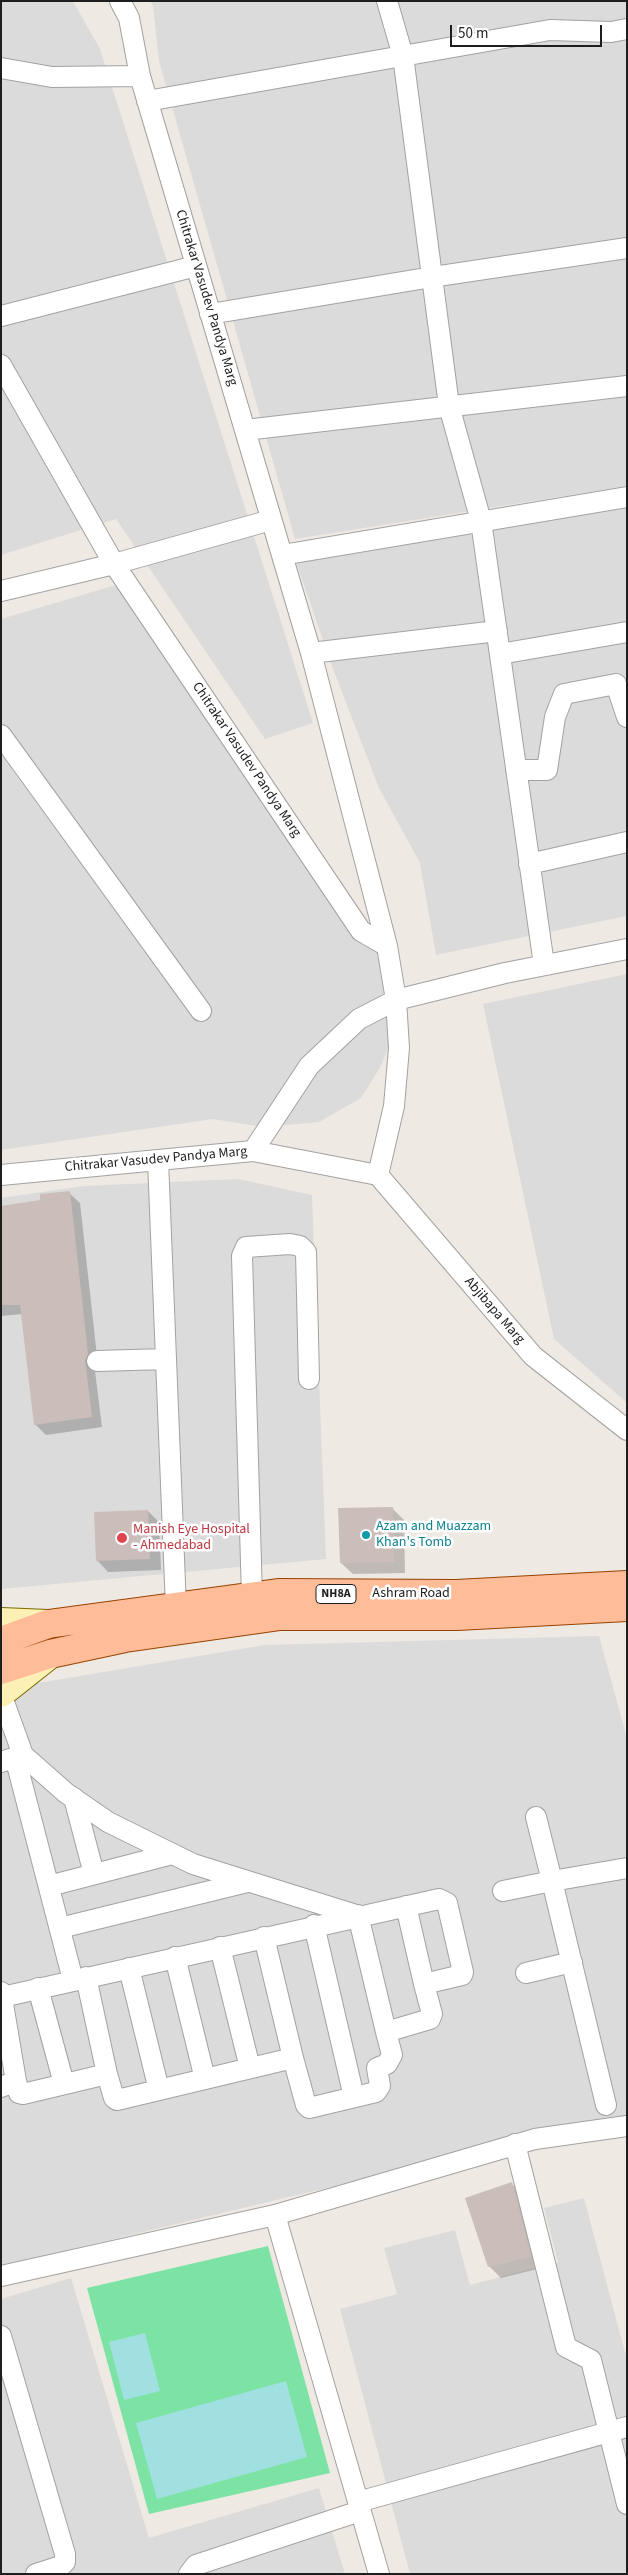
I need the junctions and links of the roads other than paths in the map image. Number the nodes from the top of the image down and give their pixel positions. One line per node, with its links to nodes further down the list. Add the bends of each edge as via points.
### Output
1 (120, 1): 7 (street, Chitrakar Vasudev Pandya Marg, via 129,18)
2 (387, 1): 5 (street)
3 (619, 30): 4 (street); 5 (street, via 550,30)
4 (627, 46)
5 (403, 56): 8 (street); 11 (street)
6 (1, 68): 7 (street, via 52,77)
7 (140, 76): 8 (street, Chitrakar Vasudev Pandya Marg)
8 (147, 100): 10 (street, Chitrakar Vasudev Pandya Marg)
9 (627, 248): 11 (street)
10 (196, 266): 12 (street, Chitrakar Vasudev Pandya Marg); 13 (street)
11 (432, 277): 12 (street); 16 (street)
12 (210, 314): 17 (street, Chitrakar Vasudev Pandya Marg)
13 (1, 316)
14 (1, 366): 22 (street, Chitrakar Vasudev Pandya Marg)
15 (627, 386): 16 (street)
16 (449, 406): 17 (street); 20 (street)
17 (245, 430): 19 (street, Chitrakar Vasudev Pandya Marg)
18 (627, 496): 20 (street)
19 (271, 520): 21 (street, Chitrakar Vasudev Pandya Marg); 22 (street)
20 (481, 521): 21 (street); 24 (street)
21 (282, 555): 26 (street, Chitrakar Vasudev Pandya Marg)
22 (114, 564): 23 (street); 33 (street, Chitrakar Vasudev Pandya Marg, via 362,931)
23 (1, 591)
24 (497, 631): 26 (street); 27 (street)
25 (627, 632): 27 (street)
26 (311, 653): 33 (street, Chitrakar Vasudev Pandya Marg)
27 (500, 654): 30 (street)
28 (627, 717): 30 (street, via 616,684 564,694 555,717 547,770)
29 (1, 735): 37 (street)
30 (516, 770): 32 (street)
31 (627, 842): 32 (street)
32 (529, 864): 35 (street)
33 (387, 946): 36 (street, Chitrakar Vasudev Pandya Marg)
34 (627, 949): 35 (street)
35 (544, 965): 36 (street)
36 (396, 1000): 38 (street, via 358,1019 309,1066); 41 (street, Chitrakar Vasudev Pandya Marg, via 399,1048 394,1106)
37 (201, 1011)
38 (253, 1151): 39 (street, Chitrakar Vasudev Pandya Marg); 41 (street, Chitrakar Vasudev Pandya Marg)
39 (158, 1160): 40 (street, Chitrakar Vasudev Pandya Marg); 42 (street)
40 (1, 1175)
41 (378, 1175): 45 (street, Abjibapa Marg, via 533,1356)
42 (166, 1359): 43 (street); 49 (street)
43 (97, 1361)
44 (309, 1378): 47 (street, via 306,1252 300,1246 290,1244 246,1247 242,1256)
45 (627, 1430)
46 (627, 1585): 47 (main road, Ashram Road / NH8A, via 456,1594 278,1593)
47 (252, 1597): 49 (main road, Ashram Road / NH8A)
48 (627, 1607): 53 (main road, Ashram Road, via 457,1616 280,1616 124,1638)
49 (176, 1608): 51 (main road, Ashram Road / NH8A)
50 (1, 1622): 51 (street)
51 (48, 1624): 52 (main road, NH8A)
52 (1, 1641)
53 (50, 1654): 54 (main road, Ashram Road); 55 (street)
54 (1, 1670)
55 (1, 1694): 56 (street)
56 (13, 1758): 57 (street); 64 (street)
57 (74, 1798): 59 (street, via 108,1822); 61 (street)
58 (536, 1817): 62 (street)
59 (172, 1854): 61 (street); 63 (street)
60 (627, 1868): 62 (street)
61 (94, 1874): 64 (street)
62 (552, 1881): 65 (street); 73 (street)
63 (247, 1882): 67 (street); 69 (street)
64 (49, 1886): 69 (street)
65 (503, 1891)
66 (406, 1906): 67 (street); 77 (street); 77 (street, via 439,1899 447,1903 462,1974)
67 (358, 1915): 68 (street); 80 (street)
68 (314, 1925): 70 (street); 88 (street)
69 (60, 1928): 76 (street)
70 (264, 1937): 71 (street); 81 (street)
71 (220, 1947): 72 (street); 82 (street)
72 (175, 1957): 74 (street); 84 (street)
73 (572, 1962): 75 (street); 89 (street)
74 (129, 1968): 76 (street); 87 (street)
75 (526, 1973)
76 (80, 1979): 78 (street); 83 (street)
77 (424, 1984): 80 (street, via 432,2017)
78 (38, 1988): 79 (street); 86 (street)
79 (2, 1994): 85 (street)
80 (386, 2032): 88 (street, via 392,2055 387,2064 377,2068 380,2086 378,2090)
81 (293, 2058): 82 (street); 88 (street, via 309,2108)
82 (250, 2068): 84 (street)
83 (107, 2074): 86 (street); 87 (street, via 117,2100)
84 (204, 2079): 87 (street)
85 (8, 2084): 86 (street, via 23,2094)
86 (64, 2084)
87 (159, 2090)
88 (354, 2097)
89 (606, 2104)
90 (627, 2126): 91 (street)
91 (515, 2144): 92 (street); 95 (street, via 566,2347 591,2360)
92 (275, 2214): 93 (street); 97 (street)
93 (1, 2276)
94 (1, 2336): 98 (street, via 65,2554 65,2562 61,2566)
95 (618, 2430): 96 (street); 97 (street)
96 (627, 2504)
97 (359, 2506): 99 (street, via 196,2565); 100 (street)
98 (36, 2574)
99 (189, 2574)
100 (378, 2574)

